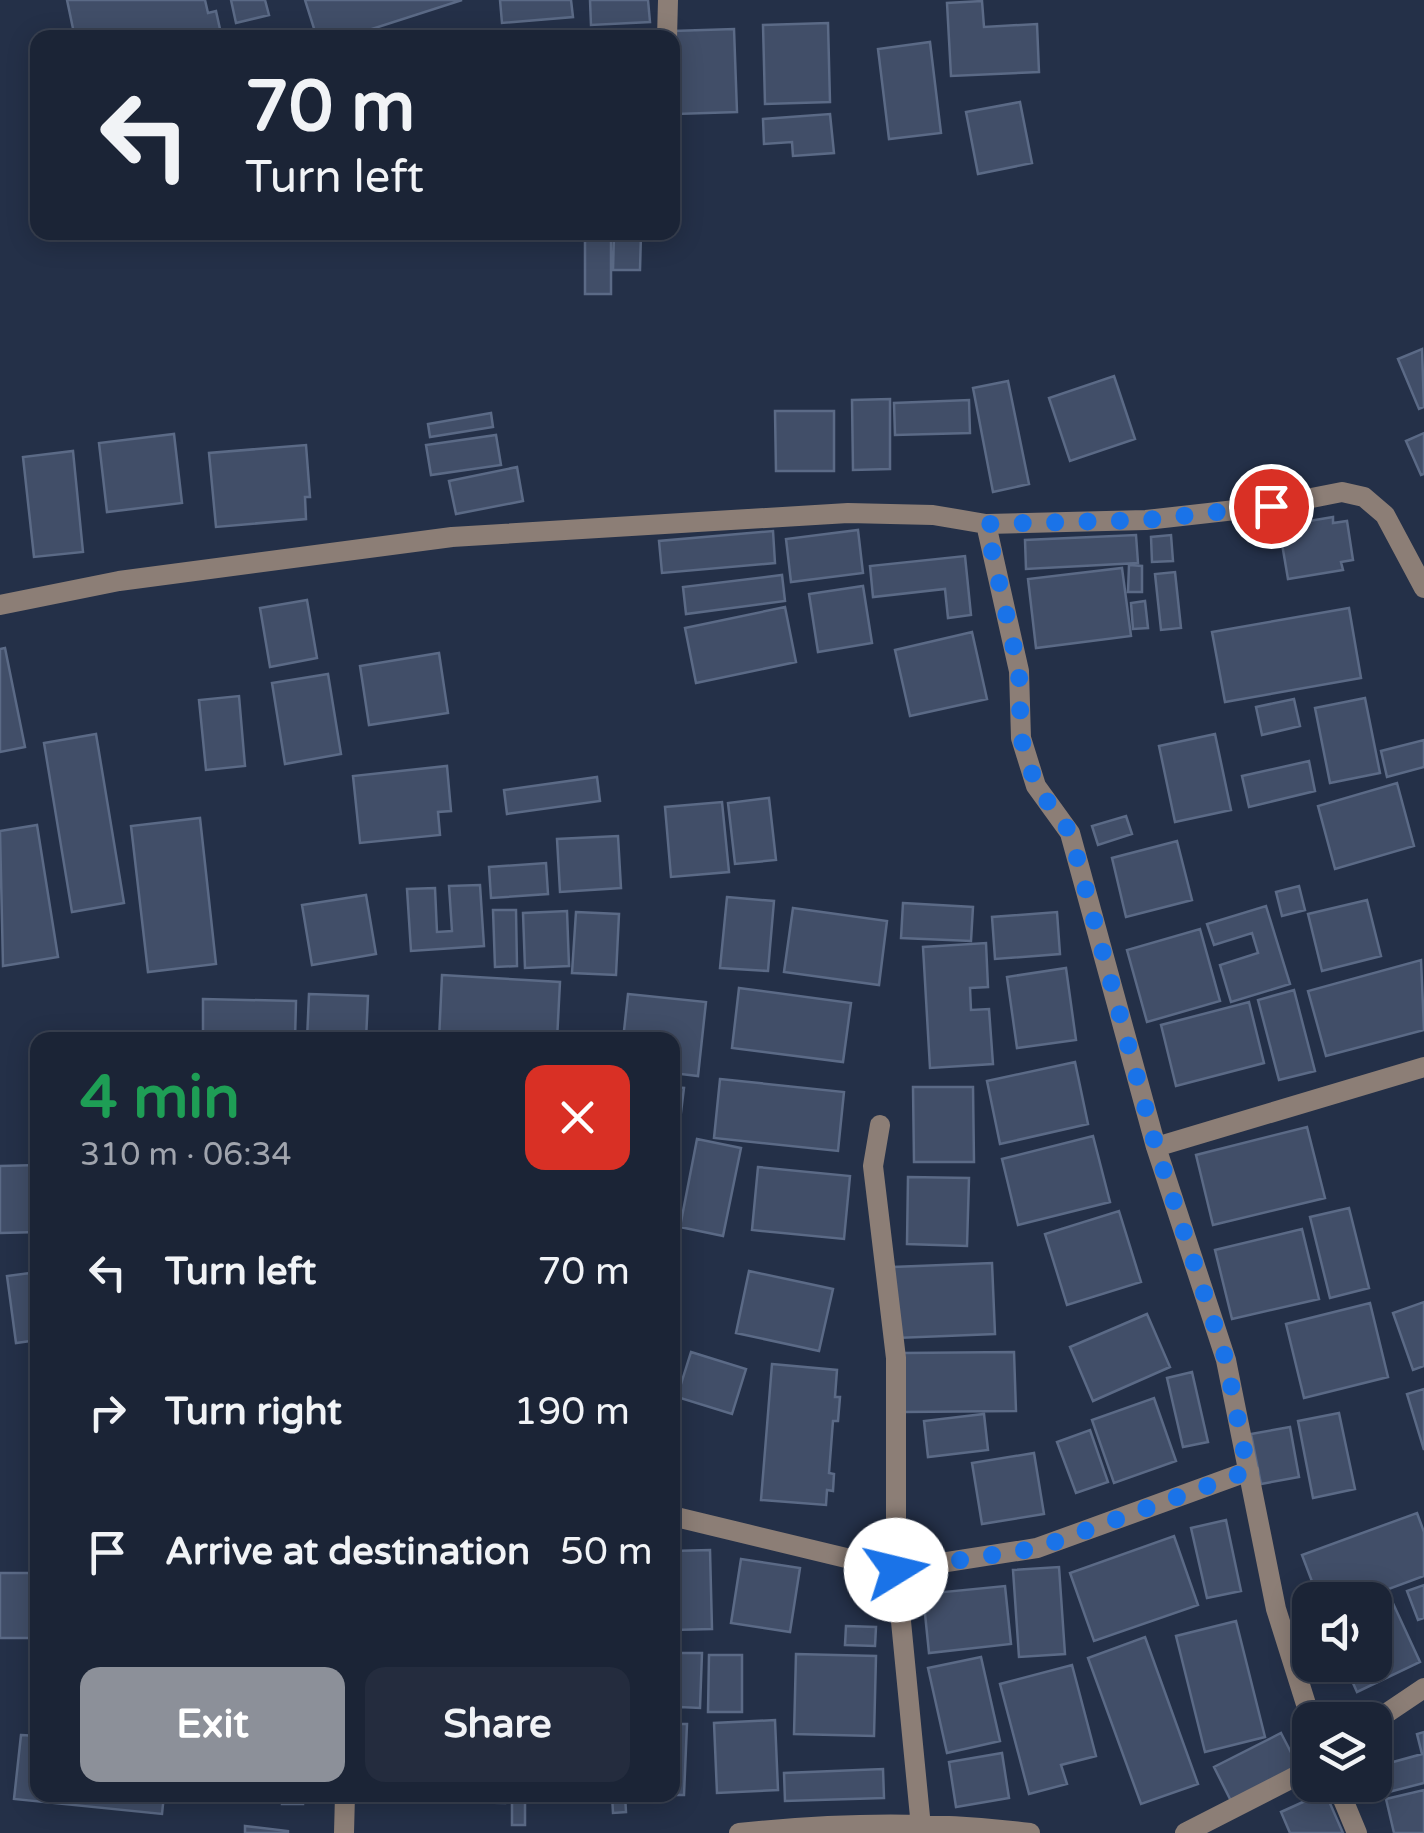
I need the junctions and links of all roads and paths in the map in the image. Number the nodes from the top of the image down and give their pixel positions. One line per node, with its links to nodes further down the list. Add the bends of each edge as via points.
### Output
1 (668, 0): 2 (street)
2 (667, 30)
3 (986, 524): 4 (street, via 1146,520 1342,492 1364,497 1385,515); 5 (street, via 933,514 848,513 452,536 119,581); 8 (street, via 1019,671 1021,738 1036,786 1070,832)
4 (1424, 588)
5 (0, 605)
6 (1424, 1066): 8 (street)
7 (880, 1125): 11 (street, via 873,1166 896,1358)
8 (1156, 1147): 9 (street, via 1226,1360)
9 (1248, 1471): 11 (street, via 1038,1548); 13 (street, via 1276,1609)
10 (680, 1518): 11 (street)
11 (896, 1570): 18 (street)
12 (1424, 1688): 14 (street)
13 (1306, 1702)
14 (1392, 1710)
15 (1292, 1777): 22 (street)
16 (345, 1802): 19 (street)
17 (1344, 1802): 23 (street)
18 (921, 1826): 20 (street); 21 (street)
19 (344, 1833)
20 (738, 1833)
21 (1030, 1833)
22 (1184, 1833)
23 (1356, 1833)

